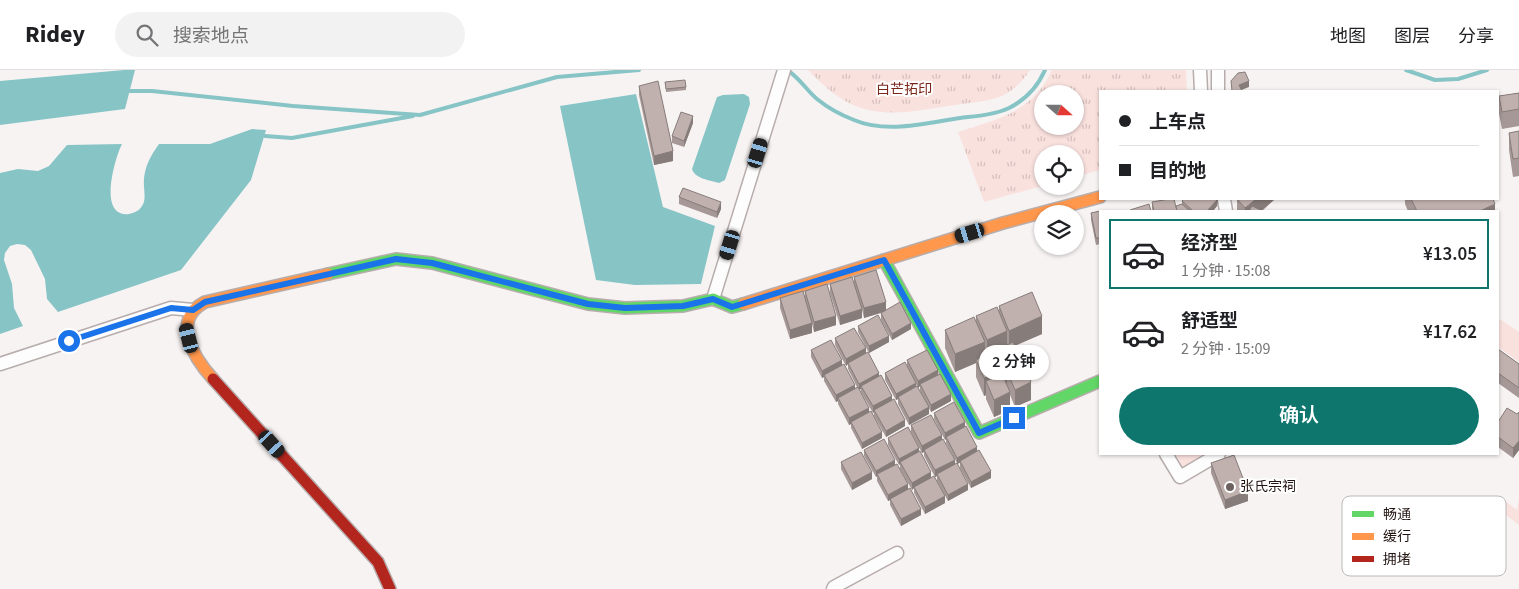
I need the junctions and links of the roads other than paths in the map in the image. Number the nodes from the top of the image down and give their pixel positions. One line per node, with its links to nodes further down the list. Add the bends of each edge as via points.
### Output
1 (1200, 70): 4 (street)
2 (1218, 70): 5 (street)
3 (782, 74): 8 (street)
4 (1201, 90)
5 (1218, 90)
6 (1099, 197): 7 (street, via 1003,222)
7 (884, 260): 8 (street, via 732,307); 11 (street, via 979,433)
8 (713, 299): 9 (street, via 683,306 625,308 588,304 432,263 396,259 205,302)
9 (193, 310): 10 (street, via 171,308); 15 (street, via 186,327 192,350 205,370 378,562)
10 (0, 364)
11 (1099, 381)
12 (1167, 455): 13 (street, via 1180,476)
13 (1216, 455)
14 (897, 553): 16 (street)
15 (390, 589)
16 (834, 589)

